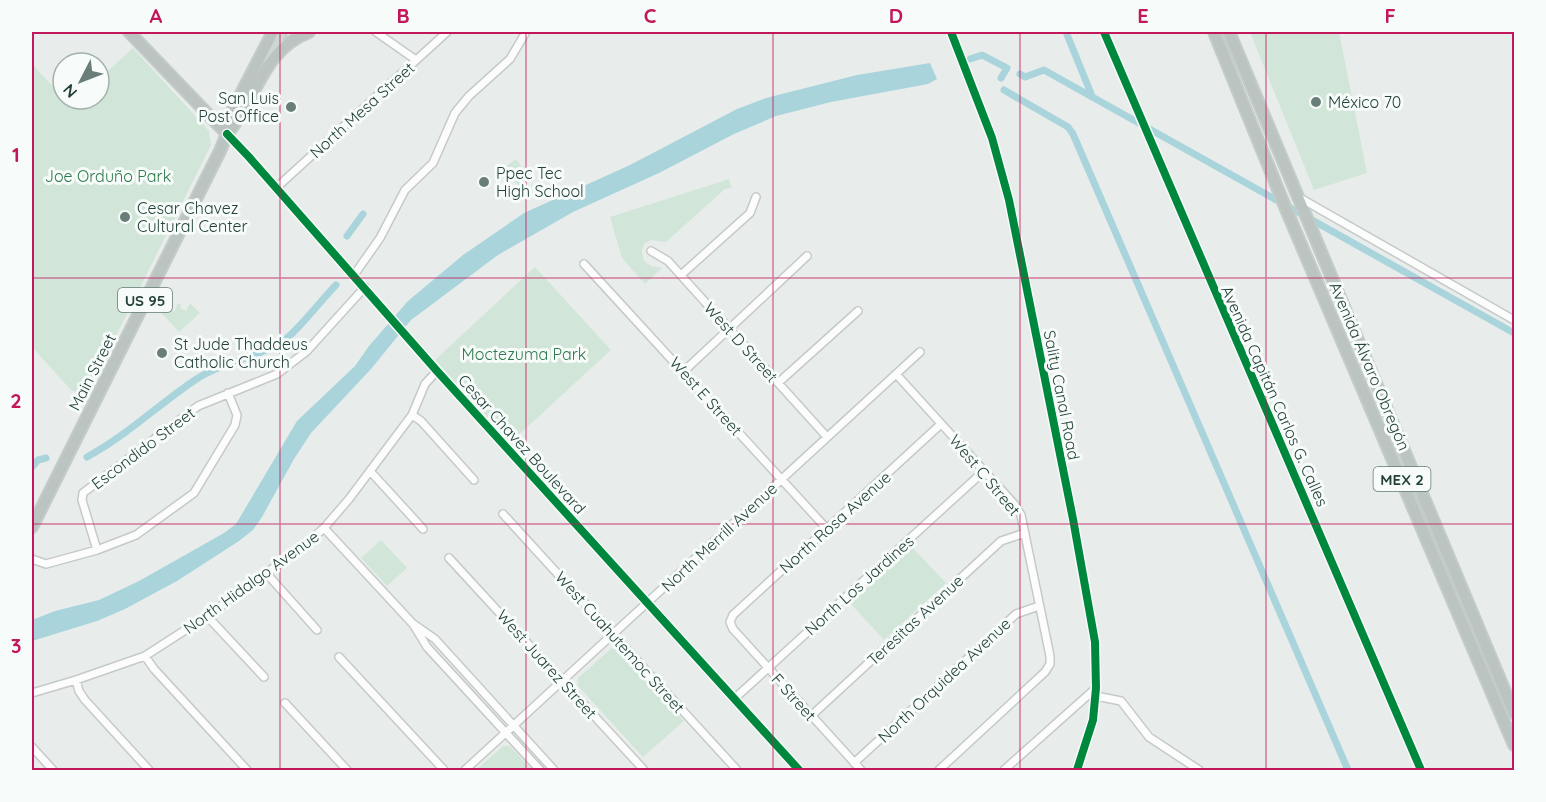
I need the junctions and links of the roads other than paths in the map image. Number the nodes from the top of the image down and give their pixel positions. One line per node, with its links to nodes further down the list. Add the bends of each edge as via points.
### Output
1 (129, 32): 15 (highway)
2 (273, 32): 15 (highway, Main Street / US 95, via 229,117)
3 (282, 32): 14 (main road, Main Street / US 95)
4 (309, 32): 14 (highway, US 95, via 287,44)
5 (376, 32): 12 (street)
6 (447, 32): 13 (street, North Mesa Street)
7 (526, 32): 22 (street, via 510,59 455,113 434,163 405,190 380,238)
8 (951, 32): 64 (street, Sality Canal Road, via 992,138 1009,200 1095,642)
9 (1104, 32): 91 (street, Avenida Capitán Carlos G. Calles)
10 (1214, 32): 72 (highway, Avenida Álvaro Obregón / MEX 2)
11 (1229, 32): 18 (highway, Avenida Álvaro Obregón / MEX 2)
12 (386, 34): 13 (street)
13 (416, 60): 16 (street, North Mesa Street)
14 (268, 64): 15 (highway, Main Street / US 95, via 238,122)
15 (227, 134): 16 (street, Cesar Chavez Boulevard); 42 (highway, Main Street / US 95)
16 (276, 188): 22 (street, Cesar Chavez Boulevard)
17 (756, 197): 23 (street, via 750,213)
18 (1301, 203): 26 (street); 68 (highway, Avenida Álvaro Obregón / MEX 2)
19 (651, 251): 23 (street, West D Street)
20 (807, 256): 27 (street)
21 (584, 264): 30 (street, West E Street)
22 (354, 275): 24 (street, Cesar Chavez Boulevard)
23 (681, 275): 27 (street, West D Street)
24 (364, 287): 29 (street, Cesar Chavez Boulevard); 33 (street, Escondido Street, via 307,351 277,374)
25 (858, 311): 32 (street)
26 (1515, 320)
27 (729, 328): 30 (street); 32 (street, West D Street)
28 (920, 352): 31 (street, North Merrill Avenue)
29 (437, 371): 34 (street, North Hidalgo Avenue, via 425,384); 51 (street, Cesar Chavez Boulevard)
30 (683, 372): 40 (street, West E Street)
31 (896, 374): 35 (street, West C Street); 36 (street, North Merrill Avenue)
32 (778, 383): 36 (street, West D Street)
33 (228, 393): 47 (street, via 237,415 235,424 194,493 136,535); 47 (street, Escondido Street, via 190,411 83,493)
34 (412, 415): 37 (street, North Hidalgo Avenue); 39 (street)
35 (941, 424): 38 (street, West C Street); 45 (street, North Rosa Avenue)
36 (827, 437): 40 (street, North Merrill Avenue)
37 (370, 471): 43 (street, North Hidalgo Avenue); 44 (street)
38 (984, 471): 46 (street, West C Street, via 1015,505); 60 (street, North Los Jardines)
39 (474, 480)
40 (782, 480): 45 (street, West E Street); 51 (street, North Merrill Avenue)
41 (503, 514): 57 (street, West Cuahutemoc Street)
42 (32, 526)
43 (324, 528): 50 (street, North Hidalgo Avenue); 55 (street)
44 (423, 529)
45 (827, 530): 54 (street, North Rosa Avenue)
46 (1025, 533): 52 (street, West C Street); 69 (street, Teresitas Avenue, via 1001,541)
47 (97, 550): 49 (street, via 46,564)
48 (449, 558): 63 (street, West Juarez Street)
49 (32, 559)
50 (267, 574): 53 (street, North Hidalgo Avenue); 56 (street)
51 (648, 604): 57 (street, North Merrill Avenue); 66 (street, Cesar Chavez Boulevard)
52 (1039, 606): 74 (street, North Orquidea Avenue, via 1016,614); 87 (street, West C Street, via 1050,664)
53 (207, 616): 58 (street, North Hidalgo Avenue); 61 (street)
54 (730, 621): 60 (street, F Street)
55 (413, 624): 70 (street, via 435,639); 71 (street, via 427,647)
56 (317, 630)
57 (613, 636): 63 (street, North Merrill Avenue); 84 (street, West Cuahutemoc Street)
58 (146, 656): 62 (street, North Hidalgo Avenue); 77 (street)
59 (339, 657): 79 (street)
60 (768, 668): 66 (street, North Los Jardines); 69 (street, F Street)
61 (264, 677)
62 (76, 681): 65 (street, North Hidalgo Avenue); 76 (street, via 85,700)
63 (563, 682): 70 (street, North Merrill Avenue); 83 (street, West Juarez Street)
64 (1096, 692): 88 (street); 89 (street, Sality Canal Road, via 1089,737); 90 (street, via 1121,700 1149,737)
65 (32, 693)
66 (734, 699): 85 (street, Cesar Chavez Boulevard)
67 (285, 703): 78 (street)
68 (1515, 713)
69 (811, 716): 74 (street, F Street)
70 (514, 726): 71 (street, North Merrill Avenue); 82 (street)
71 (506, 733): 80 (street, North Merrill Avenue); 81 (street)
72 (1515, 745)
73 (32, 747): 75 (street)
74 (854, 763): 86 (street, F Street)
75 (52, 770)
76 (149, 771)
77 (247, 771)
78 (347, 771)
79 (444, 771)
80 (465, 771)
81 (540, 771)
82 (554, 771)
83 (644, 771)
84 (737, 771)
85 (799, 771)
86 (861, 771)
87 (939, 771)
88 (1004, 771)
89 (1077, 771)
90 (1198, 771)
91 (1421, 771)

